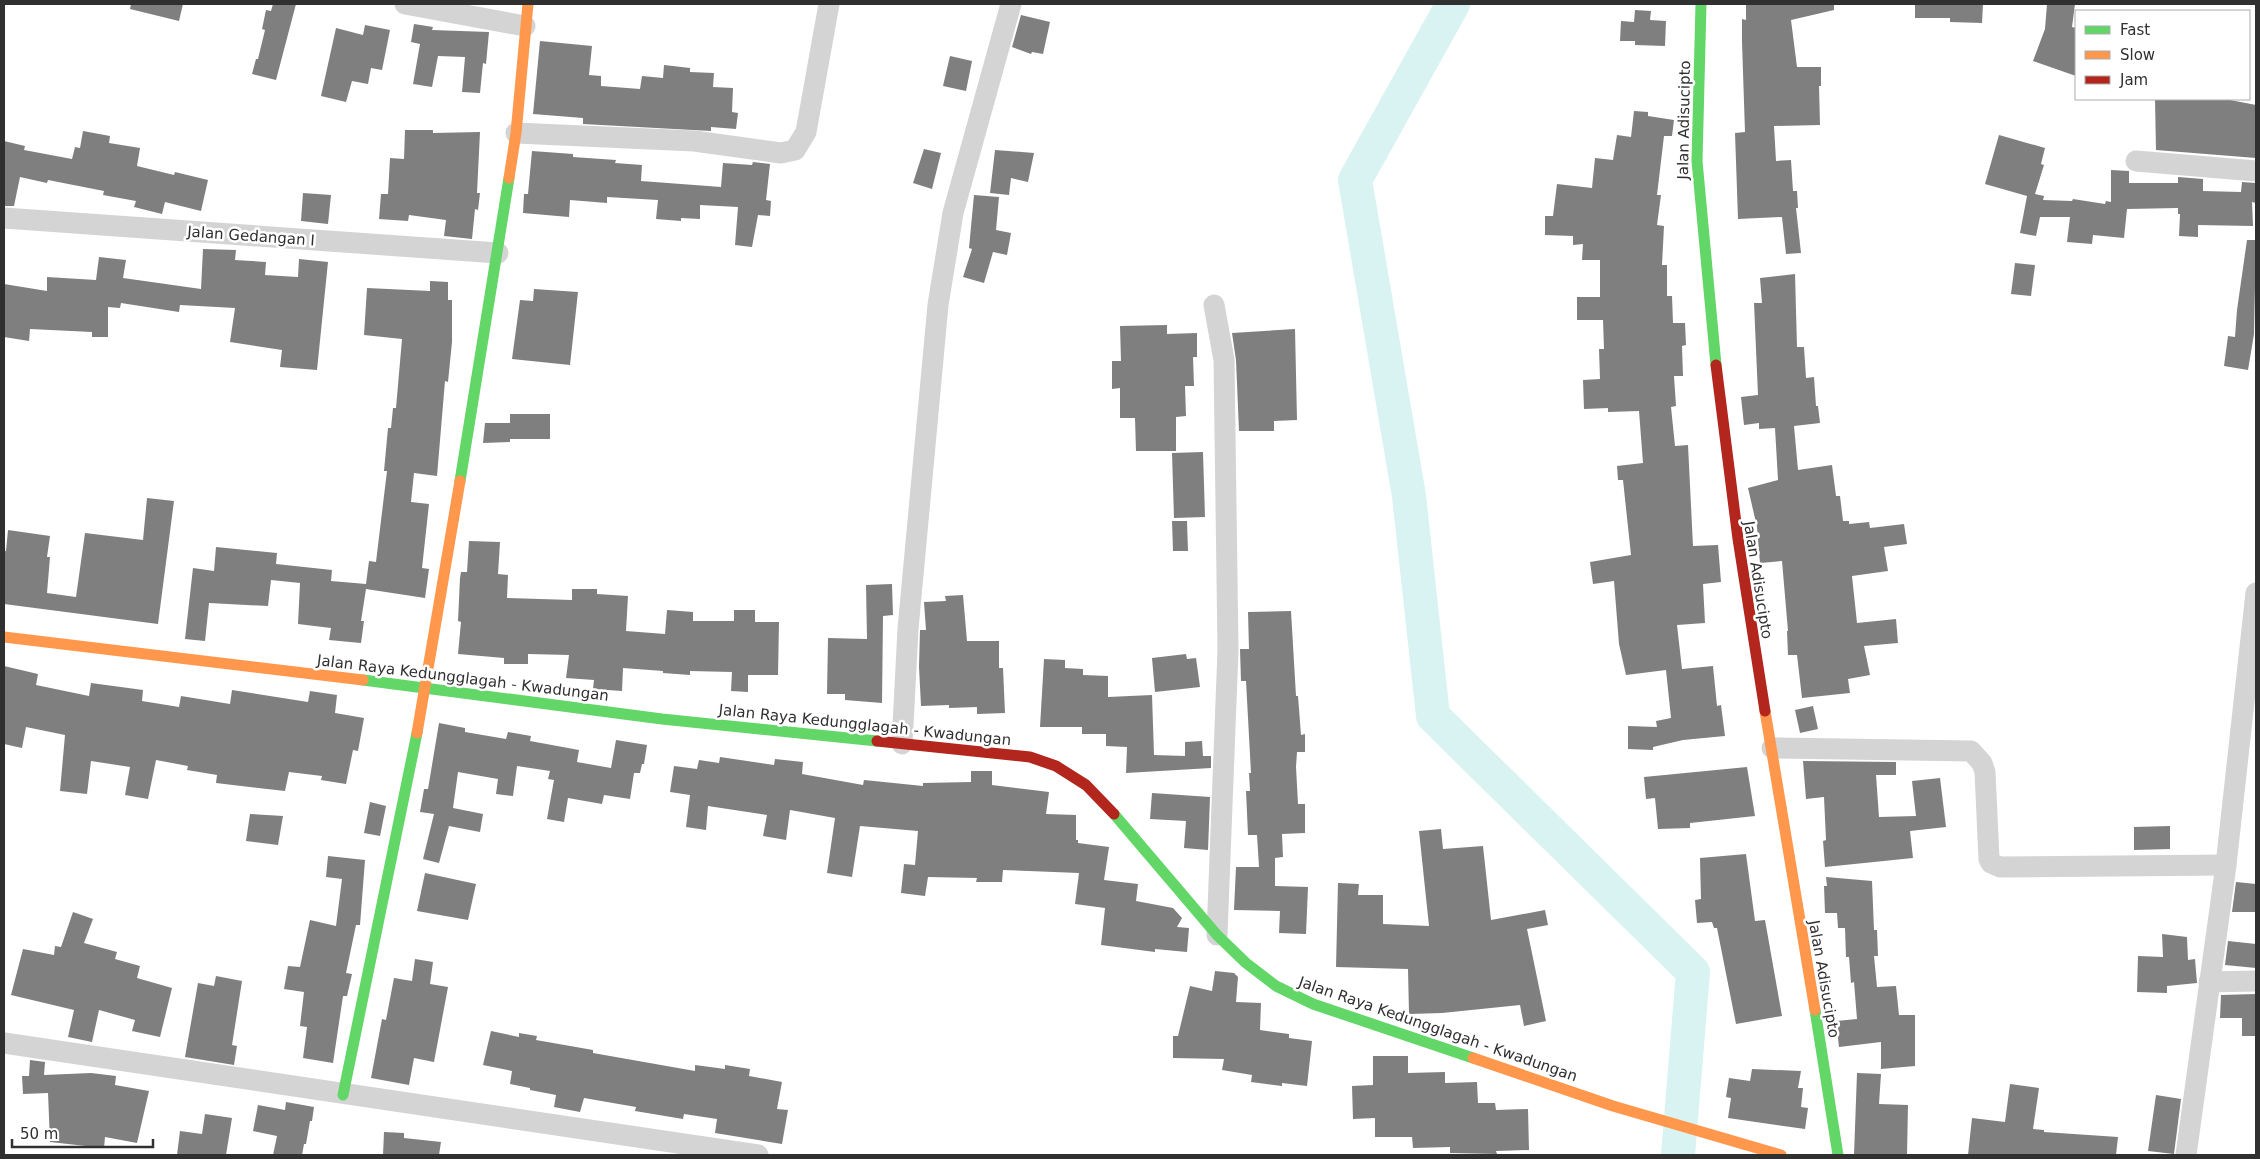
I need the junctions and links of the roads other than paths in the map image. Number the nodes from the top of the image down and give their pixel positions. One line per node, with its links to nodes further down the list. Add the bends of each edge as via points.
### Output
1 (405, 4): 6 (street)
2 (528, 4): 6 (main road)
3 (829, 4): 7 (street, via 806,132 794,150 781,153 694,141)
4 (1011, 4): 16 (street, via 953,212 938,305 908,629)
5 (1703, 4): 17 (main road, Jalan Adisucipto, via 1696,164 1733,512)
6 (525, 26): 7 (main road)
7 (516, 133): 11 (main road)
8 (2136, 161): 9 (street)
9 (2256, 171)
10 (4, 218): 11 (street, Jalan Gedangan I)
11 (498, 254): 15 (main road)
12 (1214, 305): 19 (street, via 1224,360 1228,650)
13 (2256, 593): 18 (street)
14 (4, 637): 15 (main road, Jalan Raya Kedungglagah - Kwadungan)
15 (426, 688): 16 (main road, Jalan Raya Kedungglagah - Kwadungan, via 662,719); 23 (main road)
16 (902, 744): 19 (main road, Jalan Raya Kedungglagah - Kwadungan, via 1012,755 1056,766 1086,785 1114,814)
17 (1772, 748): 18 (street, via 1971,751 1985,772 1989,859 2000,867); 26 (main road, Jalan Adisucipto)
18 (2226, 865): 21 (street)
19 (1217, 935): 25 (main road, Jalan Raya Kedungglagah - Kwadungan, via 1276,986 1312,1004 1613,1106)
20 (2256, 981): 21 (street)
21 (2210, 982): 27 (street)
22 (4, 1043): 23 (street)
23 (343, 1095): 24 (street)
24 (758, 1155)
25 (1781, 1155)
26 (1838, 1155)
27 (2186, 1155)

